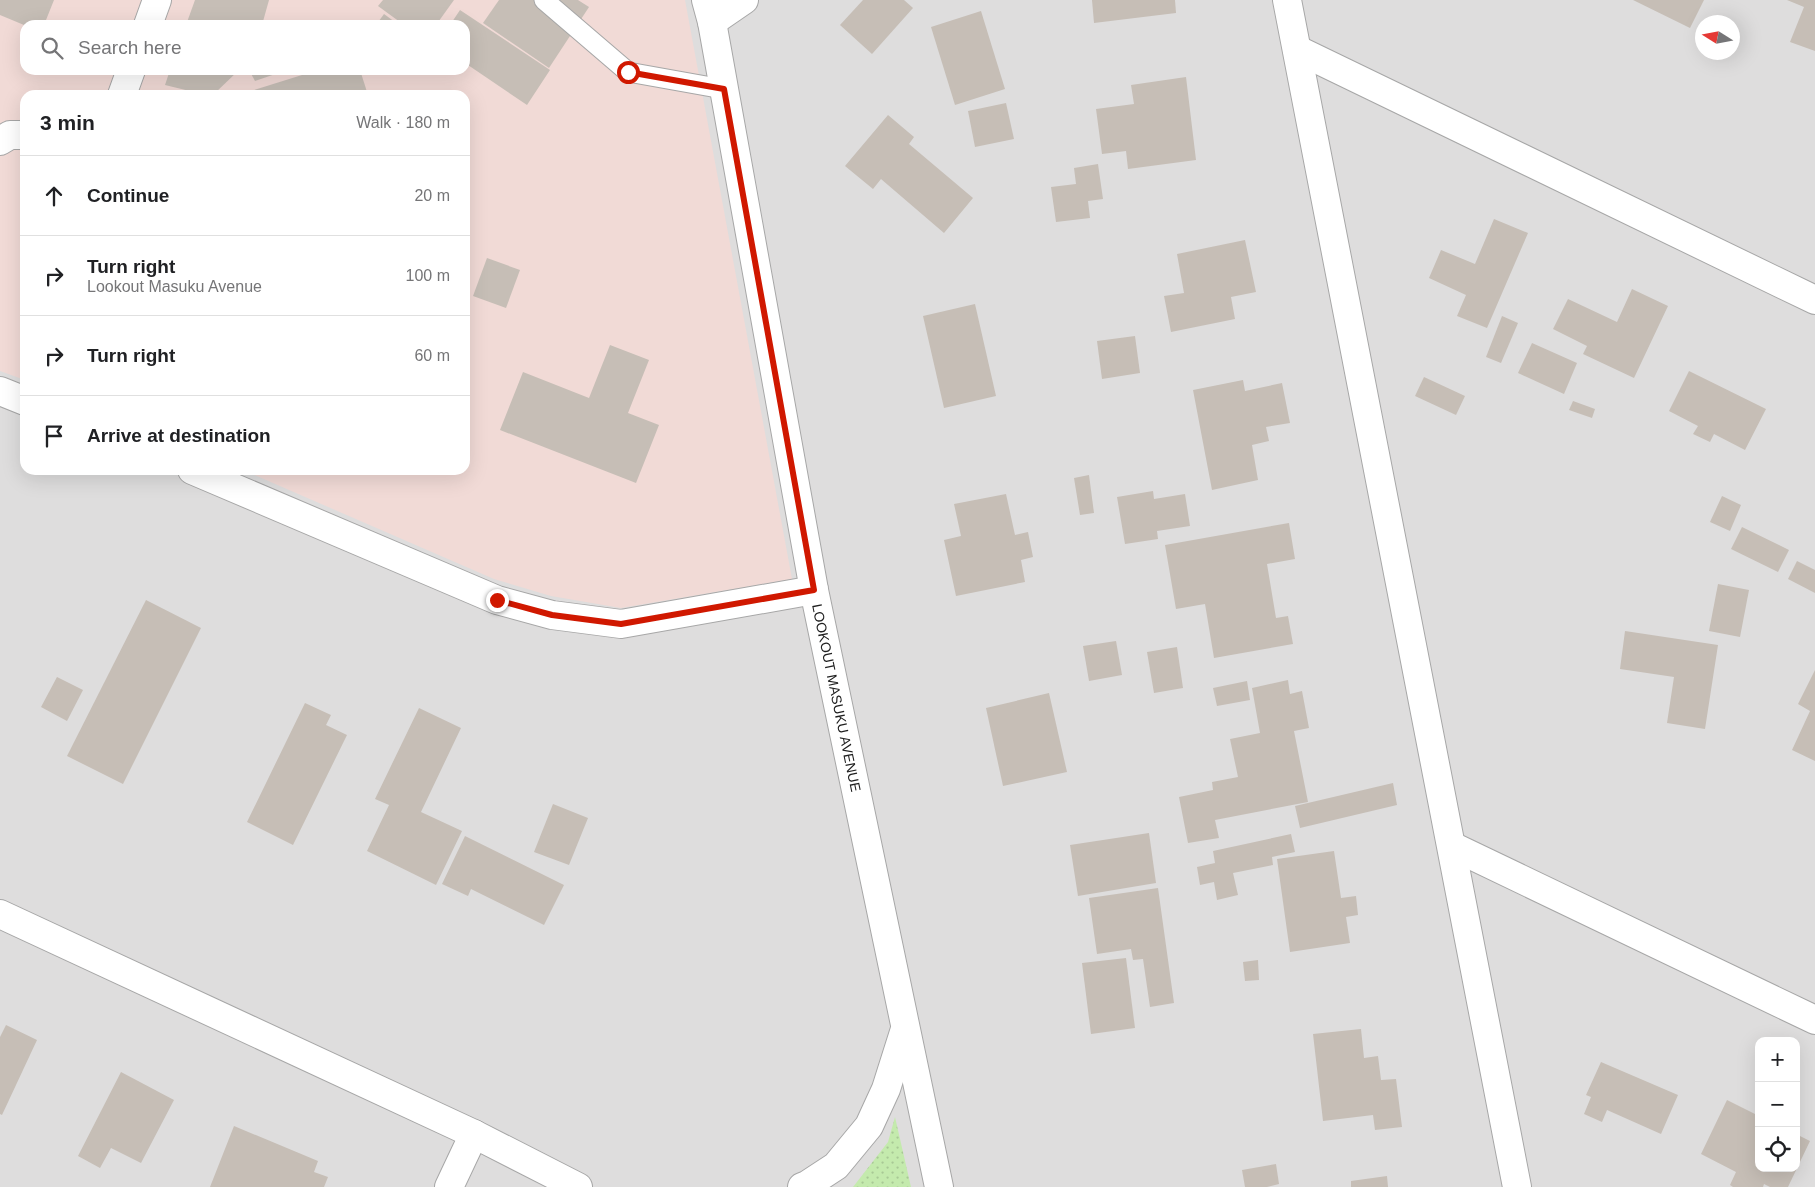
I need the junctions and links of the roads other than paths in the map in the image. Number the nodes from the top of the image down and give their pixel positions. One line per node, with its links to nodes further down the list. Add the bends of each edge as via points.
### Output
1 (157, 0): 6 (street)
2 (544, 0): 9 (lane, via 628,72)
3 (744, 0): 5 (street)
4 (1287, 0): 7 (street)
5 (709, 11): 9 (street, LOOKOUT MASUKU AVENUE)
6 (150, 20)
7 (1298, 50): 13 (street); 18 (street)
8 (129, 75): 10 (street)
9 (724, 89): 17 (street, LOOKOUT MASUKU AVENUE)
10 (124, 90)
11 (20, 135): 12 (street, via 10,135)
12 (0, 141)
13 (1815, 300)
14 (0, 391): 15 (street)
15 (20, 399)
16 (204, 475): 17 (street, via 497,600 552,615 621,624)
17 (814, 590): 21 (street, LOOKOUT MASUKU AVENUE)
18 (1452, 846): 20 (street); 27 (street)
19 (0, 914): 22 (street)
20 (1815, 1020)
21 (906, 1027): 25 (street, via 886,1089 869,1126 836,1166); 26 (street, LOOKOUT MASUKU AVENUE)
22 (474, 1134): 23 (street); 24 (street)
23 (449, 1187)
24 (578, 1187)
25 (802, 1187)
26 (939, 1187)
27 (1517, 1187)

